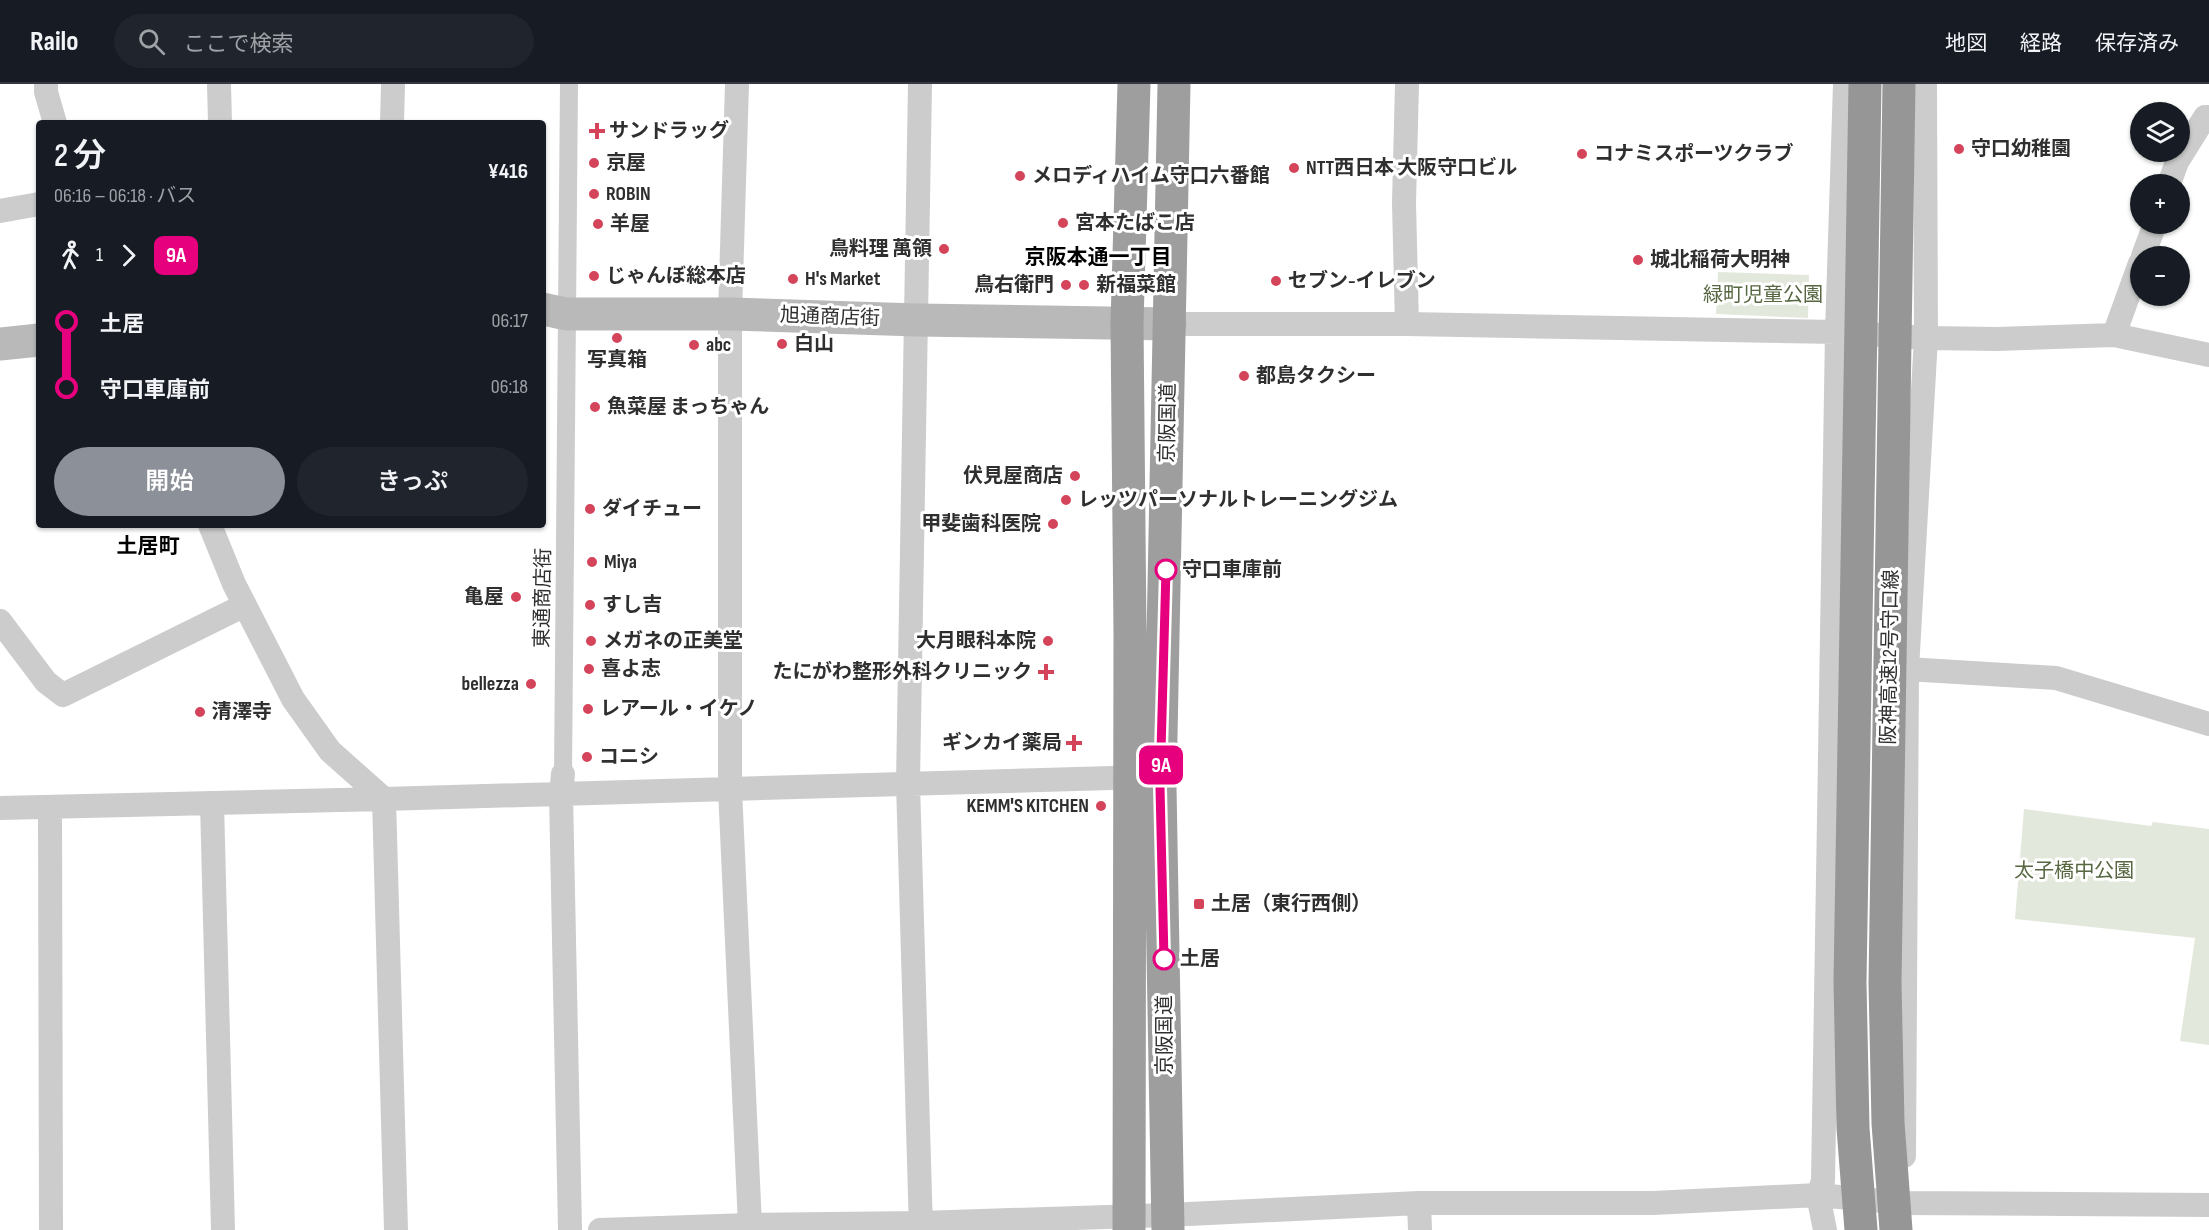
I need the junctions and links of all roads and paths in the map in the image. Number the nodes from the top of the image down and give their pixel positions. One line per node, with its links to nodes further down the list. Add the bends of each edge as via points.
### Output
1 (46, 84): 15 (street)
2 (219, 84): 16 (street)
3 (393, 84): 17 (street)
4 (569, 84): 22 (street, 東通商店街)
5 (737, 84): 23 (street)
6 (920, 84): 24 (street)
7 (1134, 84): 25 (highway, 京阪国道)
8 (1174, 84): 26 (highway, 京阪国道)
9 (1407, 84): 27 (street)
10 (1845, 84): 28 (street)
11 (1865, 84): 62 (highway, 阪神高速12号守口線, bridge, via 1850,982 1853,1128)
12 (1899, 84): 50 (highway, 阪神高速12号守口線, bridge, via 1885,983 1888,1123)
13 (1925, 84): 30 (street)
14 (2209, 117): 18 (street, via 2205,117)
15 (54, 120)
16 (220, 120)
17 (392, 120)
18 (2173, 174)
19 (36, 205): 20 (street)
20 (0, 211)
21 (2130, 290): 29 (street)
22 (555, 312): 23 (main road, 旭通商店街); 41 (street, 東通商店街, via 566,573)
23 (730, 314): 24 (main road, 旭通商店街); 42 (street)
24 (917, 320): 25 (main road, 旭通商店街); 40 (street)
25 (1128, 323): 26 (main road, 旭通商店街); 39 (highway, 京阪国道)
26 (1170, 324): 27 (street); 39 (highway, 京阪国道)
27 (1407, 324): 28 (street)
28 (1837, 332): 30 (street); 47 (street, via 1823,1181)
29 (2114, 335): 30 (street); 33 (street)
30 (1926, 339): 37 (street)
31 (36, 340): 32 (main road)
32 (0, 344)
33 (2209, 355)
34 (211, 528): 35 (street)
35 (245, 605): 36 (street, via 63,694 46,682); 43 (street, via 293,699 330,751)
36 (0, 621)
37 (1907, 669): 38 (street, via 2056,678); 50 (street, via 1906,1028)
38 (2209, 724)
39 (1145, 778): 40 (street); 51 (highway, 京阪国道); 52 (highway, 京阪国道)
40 (908, 783): 42 (street); 54 (street)
41 (562, 784): 42 (street); 43 (street); 58 (street)
42 (730, 789): 53 (street)
43 (384, 799): 44 (street); 57 (street)
44 (212, 803): 46 (street); 56 (street)
45 (0, 808): 46 (street)
46 (50, 808): 55 (street)
47 (1818, 1195): 48 (street, via 1653,1203); 50 (street); 61 (street)
48 (1419, 1203): 52 (street); 60 (street)
49 (2209, 1205): 50 (street)
50 (1900, 1216): 63 (street)
51 (1129, 1222): 52 (street); 54 (street)
52 (1168, 1222)
53 (750, 1225): 54 (street); 59 (street)
54 (921, 1227)
55 (51, 1230)
56 (223, 1230)
57 (396, 1230)
58 (570, 1230)
59 (600, 1230)
60 (1420, 1230)
61 (1825, 1230)
62 (1861, 1230)
63 (1907, 1230)

